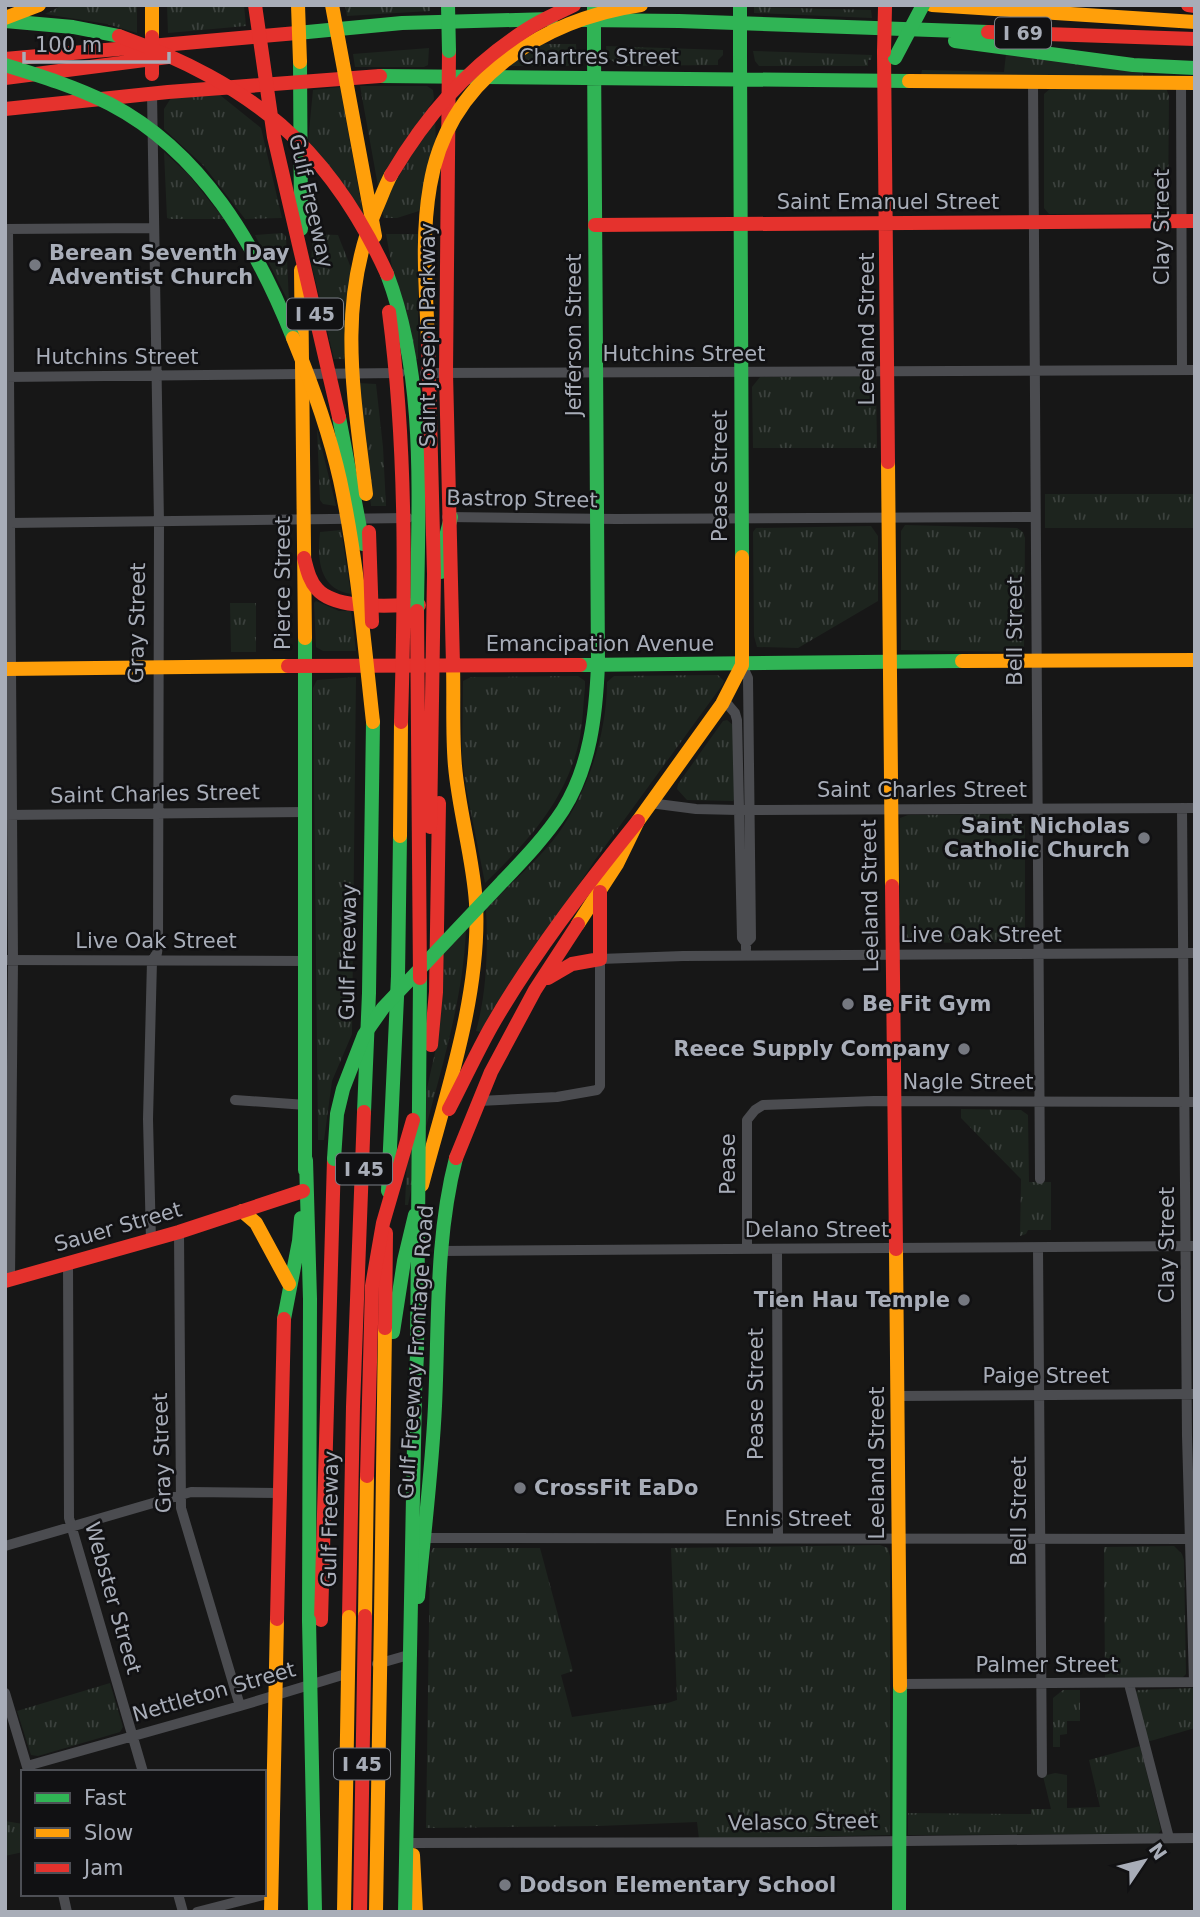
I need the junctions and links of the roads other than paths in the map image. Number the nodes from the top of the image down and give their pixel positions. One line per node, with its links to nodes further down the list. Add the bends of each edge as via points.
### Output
1 (39, 5): 16 (main road)
2 (152, 5): 33 (main road, Gray Street, bridge)
3 (255, 5): 62 (main road, Gulf Freeway / I 45, bridge, via 274,137 356,494)
4 (298, 5): 29 (main road, Pierce Street, bridge)
5 (332, 5): 122 (main road, I 45, bridge, via 387,297 403,454 398,976 385,1263)
6 (448, 5): 25 (main road, Saint Joseph Parkway, bridge)
7 (574, 5): 62 (main road, bridge, via 523,31 460,81 417,131 373,212 357,271 350,330 367,508)
8 (594, 5): 28 (main road, Jefferson Street, bridge)
9 (641, 5): 87 (main road, bridge, via 574,19 505,60 463,106 447,132 430,180 423,237 434,516 434,707 428,876)
10 (740, 5): 27 (main road, Pease Street, bridge)
11 (885, 5): 21 (main road, bridge)
12 (923, 5): 21 (main road, bridge)
13 (932, 5): 17 (main road)
14 (1189, 5): 15 (main road)
15 (1195, 6)
16 (5, 19): 87 (main road, bridge, via 119,36 185,60 227,83 271,115 312,155 373,242 397,306 413,379)
17 (1193, 22)
18 (854, 29): 19 (main road, I 69); 20 (main road, I 69, via 507,19 402,23); 24 (main road, via 1133,65)
19 (1193, 39)
20 (229, 40): 22 (main road, I 69); 26 (main road, via 188,54)
21 (890, 55): 30 (main road)
22 (5, 59)
23 (5, 65): 73 (main road, bridge, via 88,92 167,143 203,177 259,261 310,382 342,492)
24 (1195, 68)
25 (450, 76): 28 (main road, Chartres Street); 29 (main road, Chartres Street); 46 (main road, Saint Joseph Parkway)
26 (5, 78)
27 (740, 78): 28 (main road, Chartres Street); 30 (main road, Chartres Street); 38 (main road, Pease Street)
28 (594, 79): 39 (main road, Jefferson Street)
29 (299, 80): 33 (main road, Chartres Street); 49 (main road, Pierce Street)
30 (886, 81): 31 (main road, Chartres Street); 37 (main road, Leeland Street)
31 (1033, 82): 32 (main road, Chartres Street); 36 (street, Bell Street)
32 (1188, 83): 35 (street, Clay Street)
33 (152, 93): 34 (main road, Chartres Street); 41 (street, Gray Street)
34 (5, 109)
35 (1188, 221): 36 (main road, Saint Emanuel Street); 42 (street, Clay Street)
36 (1033, 222): 37 (main road, Saint Emanuel Street); 44 (street, Bell Street)
37 (887, 223): 38 (main road, Saint Emanuel Street); 45 (main road, Leeland Street)
38 (740, 224): 39 (main road, Saint Emanuel Street); 48 (main road, Pease Street)
39 (595, 225): 47 (main road, Jefferson Street)
40 (6, 229): 41 (street); 51 (street)
41 (154, 229): 50 (street, Gray Street)
42 (1182, 370): 43 (street, Hutchins Street); 44 (street, Hutchins Street)
43 (1195, 370)
44 (1034, 371): 45 (street, Hutchins Street); 54 (street, Bell Street)
45 (888, 372): 48 (street, Hutchins Street); 55 (main road, Leeland Street)
46 (446, 373): 47 (street, Hutchins Street); 49 (street, Hutchins Street); 52 (main road, Saint Joseph Parkway)
47 (596, 373): 48 (street, Hutchins Street); 57 (main road, Jefferson Street)
48 (741, 373): 53 (main road, Pease Street)
49 (301, 375): 50 (street, Hutchins Street); 56 (main road, Pierce Street)
50 (157, 376): 51 (street, Hutchins Street); 58 (street, Gray Street)
51 (7, 377): 59 (street)
52 (451, 517): 56 (street, Bastrop Street); 57 (street, Bastrop Street); 61 (main road, via 441,556); 68 (main road, Saint Joseph Parkway)
53 (742, 517): 55 (street, Bastrop Street); 57 (street, Bastrop Street); 67 (main road, Pease Street)
54 (1035, 517): 55 (street, Bastrop Street); 64 (street, Bell Street)
55 (889, 518): 65 (main road, Leeland Street)
56 (304, 519): 58 (street, Bastrop Street); 60 (main road, Pierce Street)
57 (596, 519): 66 (main road, Jefferson Street)
58 (159, 523): 59 (street, Bastrop Street); 69 (street, Gray Street)
59 (7, 524): 71 (street)
60 (304, 558): 61 (main road, via 312,582 331,599 431,606); 70 (main road, Pierce Street)
61 (441, 618): 68 (main road)
62 (372, 622): 73 (main road, Gulf Freeway / I 45, bridge)
63 (1195, 660): 64 (main road, Emancipation Avenue)
64 (1036, 661): 65 (main road, Emancipation Avenue); 80 (street, Bell Street)
65 (890, 662): 67 (main road, Emancipation Avenue); 77 (main road, Leeland Street)
66 (598, 664): 67 (main road, Emancipation Avenue); 68 (main road, Emancipation Avenue); 135 (main road, Jefferson Street, bridge, via 597,704 586,759 563,810 539,843 383,1008 364,1035 343,1089 334,1160)
67 (742, 664): 72 (main road, Gulf Freeway Frontage Road); 79 (street, Pease Street, via 748,678)
68 (447, 665): 70 (main road, Emancipation Avenue); 106 (main road, via 455,766 476,903 475,948 462,1031); 159 (main road, Gulf Freeway / I 45, bridge, via 431,1045 380,1237 372,1286)
69 (157, 666): 70 (main road, Emancipation Avenue); 71 (main road, Emancipation Avenue); 82 (street, Gray Street)
70 (303, 666): 81 (main road, Pierce Street)
71 (8, 669): 83 (street)
72 (724, 700): 74 (main road, Gulf Freeway Frontage Road); 78 (street, Pease Street, via 737,720)
73 (373, 722): 158 (main road, Gulf Freeway / I 45, bridge)
74 (650, 803): 78 (street, Saint Charles Street); 84 (main road, Gulf Freeway Frontage Road)
75 (1182, 808): 76 (street, Saint Charles Street); 80 (street, Saint Charles Street); 88 (street, Clay Street)
76 (1195, 808)
77 (890, 809): 79 (street, Saint Charles Street); 80 (street, Saint Charles Street); 91 (main road, Leeland Street)
78 (738, 810): 79 (street, Saint Charles Street); 86 (street, Pease Street, via 742,938)
79 (750, 810): 86 (street, Pease Street, via 751,938)
80 (1037, 810): 90 (street, Bell Street)
81 (305, 812): 82 (street, Saint Charles Street); 96 (main road, Pierce Street)
82 (158, 813): 83 (street, Saint Charles Street); 95 (street, Gray Street, via 158,945)
83 (9, 814): 94 (street)
84 (638, 821): 85 (main road, Gulf Freeway Frontage Road); 106 (main road, via 595,873 501,1011)
85 (600, 891): 93 (main road); 97 (main road, Gulf Freeway Frontage Road)
86 (746, 943): 92 (street, Pease Street)
87 (420, 946): 161 (main road, bridge)
88 (1183, 953): 89 (street, Live Oak Street); 90 (street, Live Oak Street); 102 (street, Clay Street)
89 (1195, 953)
90 (1038, 954): 91 (street, Live Oak Street); 101 (street, Bell Street)
91 (892, 955): 92 (street, Live Oak Street); 100 (main road, Leeland Street)
92 (746, 956): 93 (street, Live Oak Street)
93 (600, 959): 97 (main road, via 557,970); 99 (street, via 597,1090)
94 (9, 960): 95 (street, Live Oak Street); 104 (street)
95 (152, 961): 96 (street, Live Oak Street); 112 (street, Gray Street)
96 (306, 961): 103 (main road, Pierce Street)
97 (535, 990): 99 (main road, Gulf Freeway Frontage Road)
98 (235, 1100): 103 (street)
99 (479, 1101): 118 (main road, Gulf Freeway Frontage Road, via 449,1186)
100 (893, 1101): 101 (street, Nagle Street); 105 (street, Nagle Street, via 772,1103 755,1110); 114 (main road, Leeland Street)
101 (1039, 1102): 102 (street, Nagle Street); 108 (street, Bell Street)
102 (1190, 1102): 113 (street, Clay Street)
103 (306, 1105): 107 (main road, Pierce Street)
104 (9, 1108): 120 (street)
105 (747, 1120): 116 (street, Pease)
106 (433, 1144): 122 (main road, via 404,1261)
107 (306, 1160): 109 (main road); 135 (main road)
108 (1041, 1179)
109 (303, 1191): 110 (main road, Sauer Street); 121 (main road)
110 (242, 1211): 111 (main road, Sauer Street); 121 (main road, via 256,1223)
111 (179, 1232): 112 (main road, Sauer Street); 127 (street, Gray Street)
112 (151, 1240): 119 (main road, Sauer Street)
113 (1190, 1246): 115 (street, Delano Street); 123 (street, Clay Street)
114 (894, 1248): 115 (street, Delano Street); 117 (street, Delano Street); 125 (main road, Leeland Street)
115 (1038, 1248): 124 (street, Bell Street)
116 (747, 1249): 117 (street, Delano Street); 118 (street, Delano Street)
117 (777, 1249): 130 (street, Pease Street)
118 (440, 1251): 129 (main road, Gulf Freeway Frontage Road, via 435,1409)
119 (68, 1264): 120 (main road, Sauer Street); 128 (street, Webster Street)
120 (8, 1281)
121 (289, 1284): 126 (main road)
122 (385, 1380): 160 (main road, I 45, bridge)
123 (1191, 1394): 124 (street, Paige Street); 133 (street, Clay Street)
124 (1040, 1395): 125 (street, Paige Street); 131 (street, Bell Street)
125 (897, 1396): 132 (main road, Leeland Street)
126 (278, 1493): 127 (street); 142 (main road)
127 (180, 1495): 128 (street); 143 (street, Gray Street)
128 (72, 1527): 134 (street); 144 (street, Webster Street)
129 (424, 1538): 130 (street, Ennis Street); 136 (main road, Gulf Freeway Frontage Road)
130 (778, 1538): 132 (street, Ennis Street)
131 (1041, 1538): 132 (street, Ennis Street); 133 (street, Ennis Street); 139 (street, Bell Street)
132 (898, 1539): 138 (main road, Leeland Street)
133 (1192, 1539): 137 (street, Clay Street)
134 (5, 1546)
135 (315, 1620): 157 (main road, bridge)
136 (412, 1654): 142 (street, Nettleton Street); 151 (main road, Gulf Freeway Frontage Road)
137 (1194, 1682): 140 (street, Palmer Street)
138 (900, 1684): 139 (street, Palmer Street); 150 (main road, Leeland Street)
139 (1042, 1684): 140 (street, Palmer Street); 147 (street, Bell Street)
140 (1129, 1684): 148 (street)
141 (5, 1693): 145 (street)
142 (274, 1696): 143 (street, Nettleton Street); 152 (main road)
143 (240, 1706): 144 (street, Nettleton Street)
144 (133, 1736): 145 (street, Nettleton Street); 146 (street, Webster Street)
145 (28, 1769)
146 (142, 1770)
147 (1042, 1773)
148 (1169, 1838): 149 (street, Velasco Street); 150 (street, Velasco Street)
149 (1195, 1838)
150 (899, 1840): 151 (street, Velasco Street); 163 (main road, Leeland Street)
151 (411, 1843): 162 (main road, Gulf Freeway Frontage Road)
152 (271, 1893): 153 (street); 156 (main road)
153 (266, 1894)
154 (259, 1896): 155 (street)
155 (197, 1912)
156 (271, 1912)
157 (315, 1912)
158 (344, 1912)
159 (360, 1912)
160 (376, 1912)
161 (405, 1912)
162 (416, 1912)
163 (899, 1912)

